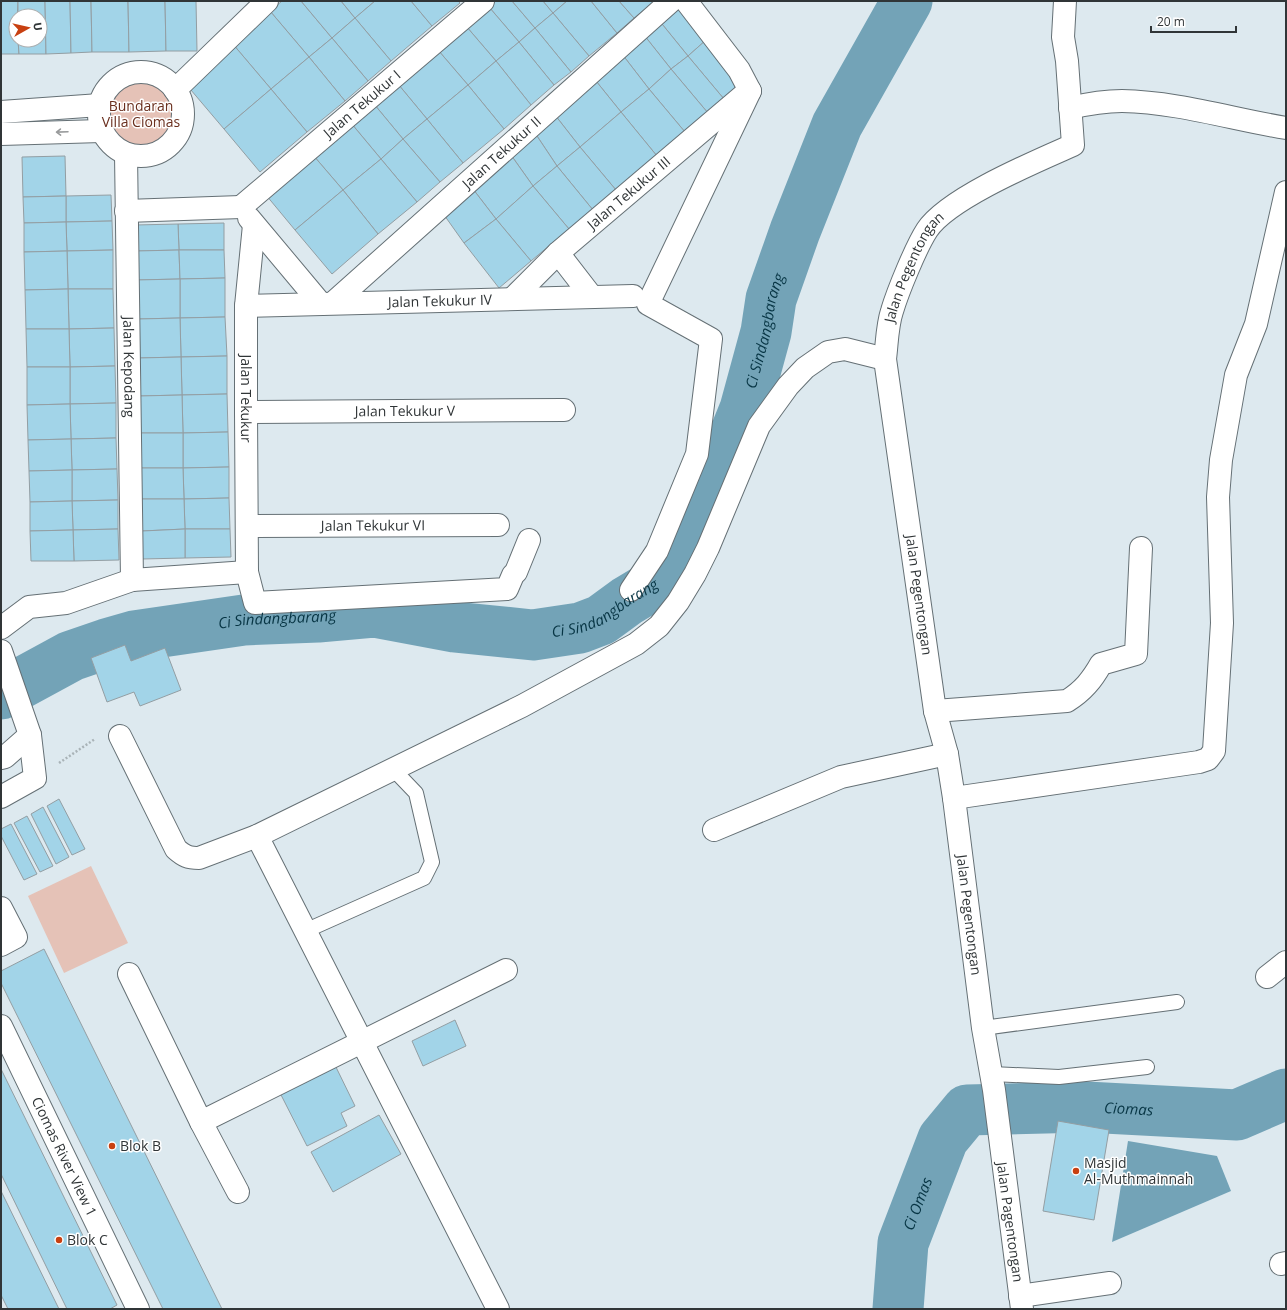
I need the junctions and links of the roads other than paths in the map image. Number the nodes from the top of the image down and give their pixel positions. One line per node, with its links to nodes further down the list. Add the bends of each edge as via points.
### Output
1 (483, 1): 16 (street, Jalan Tekukur I)
2 (671, 1): 23 (street, Jalan Tekukur II)
3 (686, 1): 7 (street, via 739,70)
4 (1065, 1): 9 (street, via 1063,37)
5 (256, 6): 6 (street)
6 (175, 90): 8 (street, via 166,80 154,74 127,74 116,80 107,90); 14 (street, via 181,102 182,115 180,128 174,140 152,155)
7 (750, 91): 19 (street, Jalan Tekukur III); 34 (street, via 648,304 711,339 697,454 658,551)
8 (100, 105): 10 (street); 12 (street)
9 (1070, 108): 11 (street, via 1122,101 1183,108); 25 (street, Jalan Pegentongan, via 1073,145 963,199 927,229 892,312)
10 (1, 112)
11 (1286, 128)
12 (101, 131): 13 (street, one-way to 13); 14 (street, via 116,148)
13 (1, 134)
14 (126, 154): 17 (street, Jalan Kepodang)
15 (1286, 192): 44 (street, via 1256,324 1236,375 1221,460 1218,497 1222,623 1214,751 1208,759 1200,762)
16 (241, 207): 17 (street); 18 (street)
17 (126, 211): 33 (street, Jalan Kepodang)
18 (254, 225): 23 (street); 24 (street, Jalan Tekukur)
19 (558, 253): 21 (street); 22 (street, Jalan Tekukur III)
20 (633, 296): 21 (street, Jalan Tekukur IV)
21 (592, 297): 22 (street, Jalan Tekukur IV)
22 (512, 299): 23 (street, Jalan Tekukur IV)
23 (327, 304): 24 (street, Jalan Tekukur IV)
24 (246, 306): 27 (street, Jalan Tekukur)
25 (885, 359): 37 (street, Jalan Pegentongan); 42 (street, via 845,349 828,352 805,368 788,386 759,426 708,548 678,602 659,626 636,644 522,706)
26 (564, 410): 27 (street, Jalan Tekukur V)
27 (246, 412): 29 (street, Jalan Tekukur)
28 (498, 525): 29 (street, Jalan Tekukur VI)
29 (247, 526): 32 (street, Jalan Tekukur)
30 (529, 540): 32 (street, Jalan Tekukur, via 507,589 255,603)
31 (1141, 548): 37 (street, via 1136,654 1102,664 1092,682 1067,701)
32 (247, 572): 33 (street)
33 (132, 580): 35 (street, via 66,603 29,607)
34 (631, 590)
35 (1, 628)
36 (1, 651): 38 (street)
37 (935, 711): 40 (street, Jalan Pegentongan)
38 (27, 727): 41 (street, via 5,757); 43 (street, via 35,778)
39 (120, 736): 46 (street, via 176,849 185,857 199,858)
40 (947, 754): 44 (street, Jalan Pegentongan); 45 (street, via 841,777)
41 (1, 758)
42 (393, 769): 46 (street); 48 (lane, via 416,793 432,862 424,878)
43 (1, 797)
44 (954, 798): 57 (street, Jalan Pegentongan)
45 (714, 830)
46 (257, 836): 48 (street)
47 (1, 908): 49 (street, via 16,937)
48 (305, 931): 56 (street)
49 (1, 944)
50 (1286, 962): 53 (street)
51 (506, 970): 56 (street)
52 (129, 974): 59 (street)
53 (1267, 977)
54 (1177, 1002): 57 (lane)
55 (1, 1026): 64 (street, Ciomas River View 1)
56 (362, 1043): 59 (street); 65 (street)
57 (989, 1058): 58 (lane, via 1059,1077); 60 (street, Jalan Pegentongan)
58 (1147, 1067)
59 (201, 1122): 61 (street)
60 (999, 1134): 63 (street, Jalan Pagentongan)
61 (238, 1192)
62 (1110, 1283): 63 (street)
63 (1021, 1302)
64 (138, 1309)
65 (498, 1309)

